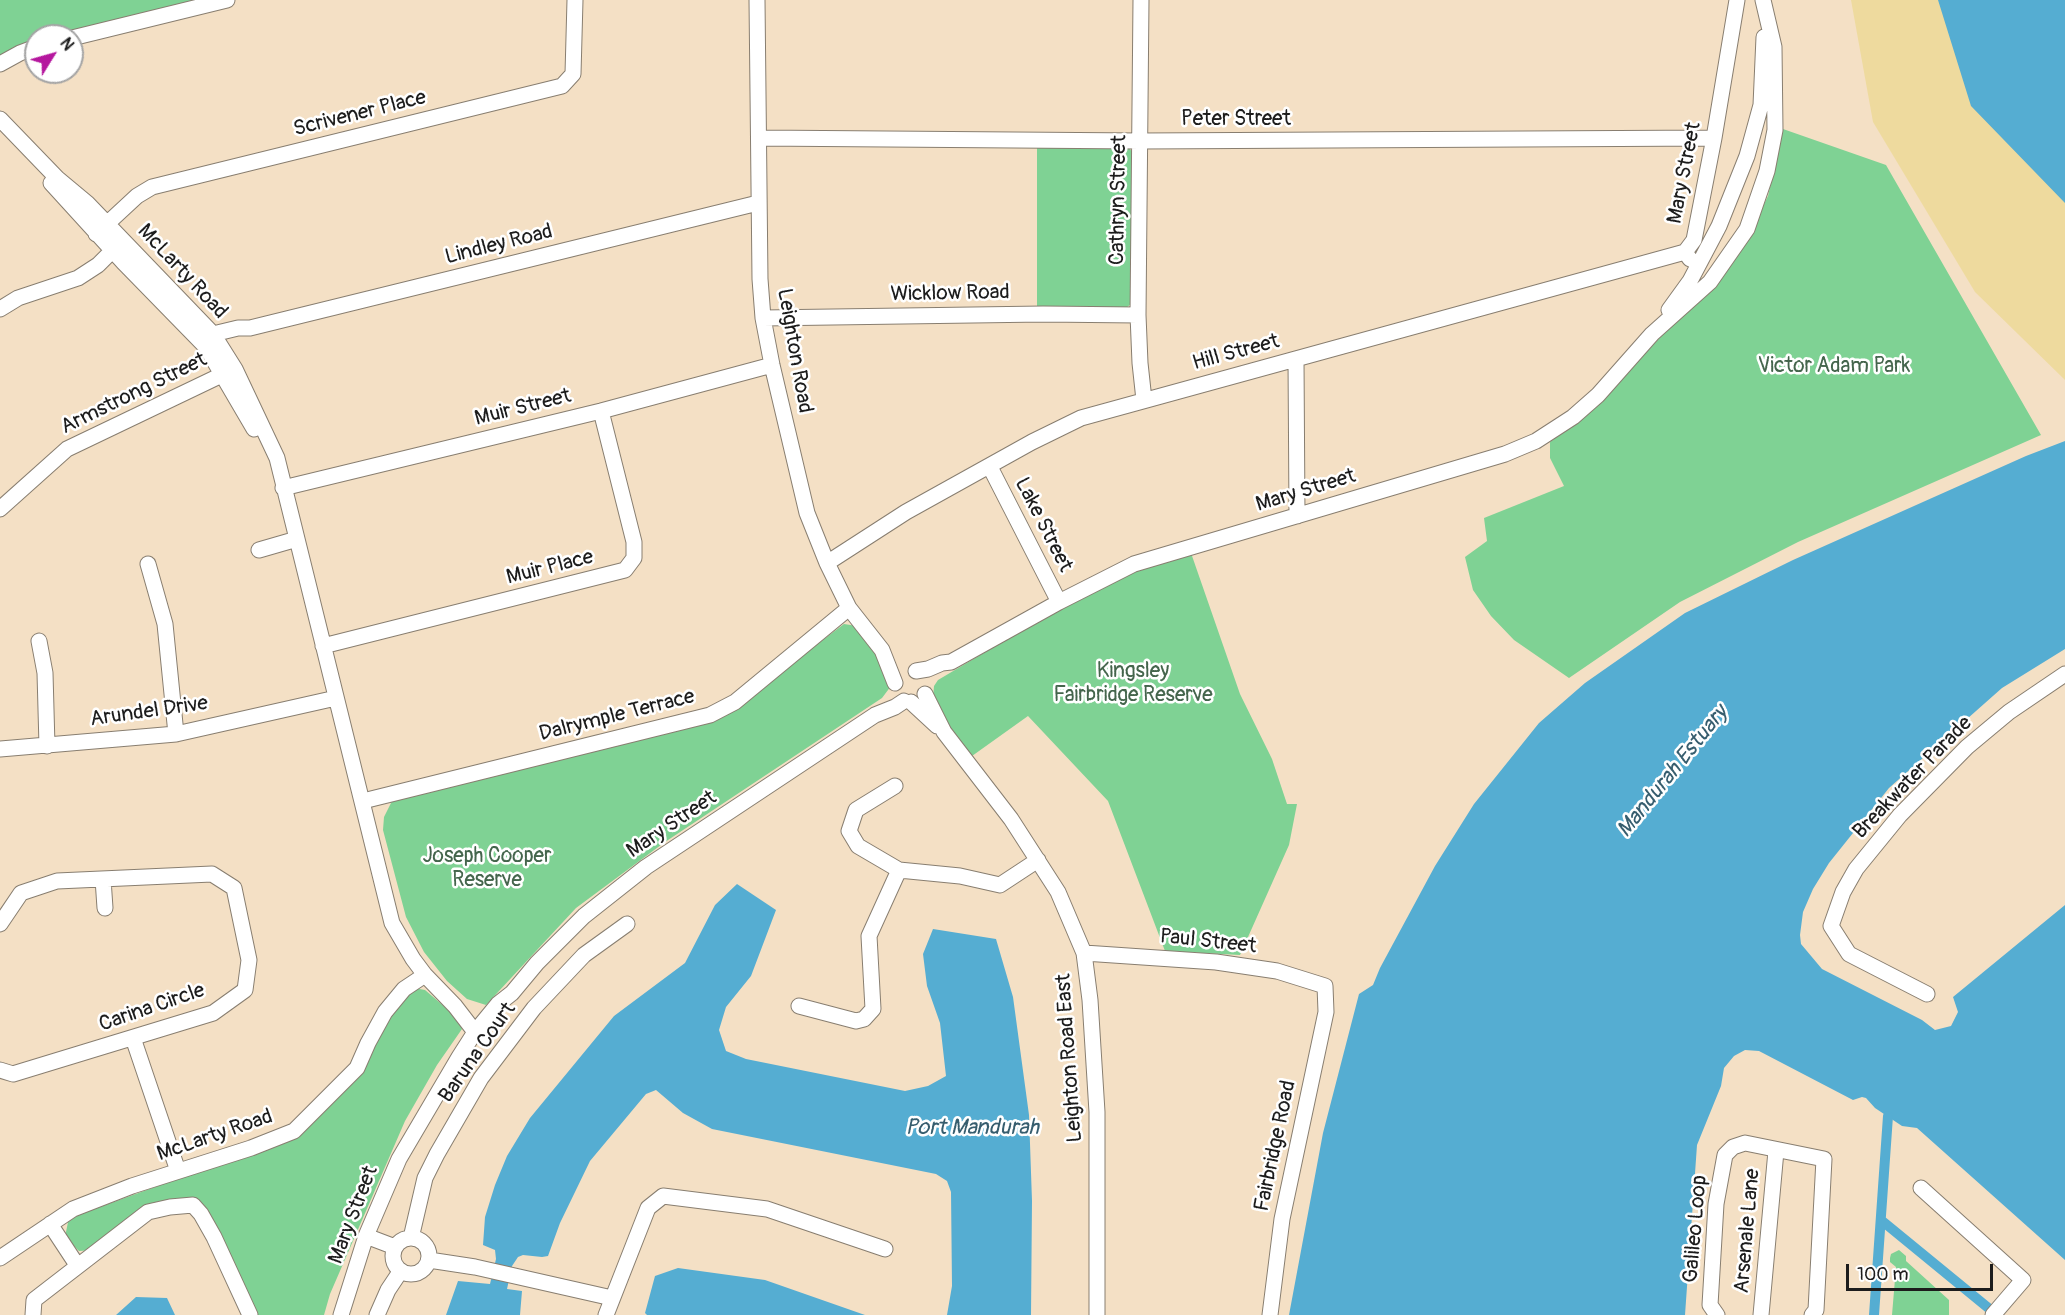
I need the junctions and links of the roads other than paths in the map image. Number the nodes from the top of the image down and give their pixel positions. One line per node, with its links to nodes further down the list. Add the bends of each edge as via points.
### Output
1 (227, 0): 8 (street)
2 (575, 0): 17 (street, Scrivener Place, via 573,74 562,86 152,187)
3 (757, 0): 13 (street, Leighton Road)
4 (1141, 0): 15 (street, Cathryn Street)
5 (1737, 0): 14 (street, Mary Street)
6 (1763, 0): 7 (street)
7 (1766, 16): 21 (street, via 1764,86 1754,132 1719,226); 22 (street, Mary Street, via 1774,47 1776,88 1775,129 1767,171 1747,229)
8 (84, 35)
9 (24, 52): 10 (street)
10 (0, 64)
11 (0, 119): 17 (street, McLarty Road, via 87,203)
12 (0, 129): 17 (street, McLarty Road)
13 (759, 138): 15 (street, Peter Street); 16 (street, Leighton Road)
14 (1714, 138): 15 (street, Peter Street); 19 (street, Mary Street, via 1694,240)
15 (1141, 141): 24 (street, Cathryn Street)
16 (758, 202): 25 (street, Leighton Road); 27 (street, Lindley Road, via 238,328)
17 (102, 228): 18 (street, McLarty Road); 20 (street, McLarty Road)
18 (129, 246): 20 (street); 27 (street, McLarty Road)
19 (1685, 252): 21 (street, Mary Street); 28 (street, Hill Street)
20 (117, 257): 23 (street, via 93,277 78,278 18,298); 27 (street, McLarty Road)
21 (1697, 267): 22 (street); 26 (street, Mary Street)
22 (1710, 282): 26 (street, Mary Street)
23 (0, 309)
24 (1138, 315): 25 (street, Wicklow Road); 31 (street, Cathryn Street)
25 (763, 318): 29 (street, Leighton Road)
26 (1652, 334): 36 (street, Mary Street, via 1589,404 1536,441 1505,454)
27 (215, 342): 30 (street, McLarty Road)
28 (1296, 359): 31 (street, Hill Street); 36 (street)
29 (772, 364): 32 (street, Muir Street); 39 (street, Leighton Road, via 807,513)
30 (229, 372): 34 (street, McLarty Road, via 277,458); 35 (street, Armstrong Street, via 67,449)
31 (1144, 400): 33 (street, Hill Street, via 1081,418)
32 (601, 411): 34 (street, Muir Street); 44 (street, Muir Place, via 634,542 634,558 625,570)
33 (990, 466): 39 (street, Hill Street); 41 (street, Lake Street)
34 (283, 488): 37 (street, McLarty Road)
35 (0, 509)
36 (1297, 516): 41 (street, Mary Street, via 1134,564)
37 (297, 539): 38 (street); 44 (street, McLarty Road)
38 (259, 550)
39 (826, 562): 42 (street, Leighton Road)
40 (148, 564): 53 (street, via 165,624)
41 (1059, 602): 46 (street, Mary Street)
42 (849, 608): 45 (street, Leighton Road); 57 (street, Dalrymple Terrace, via 735,702 710,715)
43 (39, 641): 54 (street, via 45,673)
44 (323, 646): 51 (street, McLarty Road)
45 (882, 650): 47 (street, Leighton Road); 50 (street, Leighton Road)
46 (951, 662): 47 (street, Mary Street); 49 (street, Mary Street)
47 (912, 671): 49 (street, via 924,677); 50 (street, Mary Street, via 900,674)
48 (2065, 674): 67 (street, Breakwater Parade, via 1967,747 1900,815 1843,892 1831,927 1849,954)
49 (925, 691): 50 (street, Mary Street, via 919,700); 52 (street, Leighton Road East)
50 (901, 694): 52 (street, Leighton Road East); 70 (street, Mary Street, via 895,707 875,715 637,873 584,916 537,963 512,993 505,1009)
51 (336, 698): 53 (street, Arundel Drive); 57 (street, McLarty Road)
52 (944, 732): 58 (street, Leighton Road East)
53 (176, 734): 54 (street, Arundel Drive)
54 (47, 746): 55 (street, Arundel Drive)
55 (0, 749)
56 (895, 786): 59 (street, via 856,810 849,831 858,846)
57 (363, 801): 65 (street, McLarty Road, via 393,923)
58 (1038, 860): 59 (street, via 1000,885 960,876); 64 (street, Leighton Road East, via 1058,892)
59 (899, 870): 69 (street, via 869,936 873,1009 864,1019 856,1020)
60 (103, 879): 61 (street); 62 (street, Carina Circle, via 57,881 21,892); 72 (street, Carina Circle, via 212,874 234,888 249,960 245,990 213,1012)
61 (105, 908)
62 (0, 924)
63 (627, 924): 79 (street, Baruna Court, via 584,955 534,1008 481,1078 425,1178)
64 (1084, 953): 66 (street, Paul Street, via 1216,962 1277,971); 92 (street, Leighton Road East, via 1097,1112)
65 (424, 975): 68 (street, McLarty Road); 75 (street, McLarty Road, via 404,989 386,1011 357,1068 294,1131)
66 (1325, 986): 93 (street, Fairbridge Road, via 1326,1012 1282,1219)
67 (1927, 994)
68 (455, 1006): 70 (street, McLarty Road); 71 (street, McLarty Road)
69 (799, 1006)
70 (490, 1022): 71 (street, Mary Street)
71 (479, 1034): 78 (street, Mary Street, via 426,1109 399,1159)
72 (133, 1038): 73 (street, Carina Circle, via 13,1074); 75 (street)
73 (0, 1071)
74 (1776, 1151): 94 (street, Galileo Loop, via 1745,1143 1733,1146 1725,1155 1716,1204 1710,1305); 95 (street, Arsenale Lane); 96 (street, Galileo Loop, via 1824,1160 1816,1310)
75 (178, 1171): 77 (street, McLarty Road, via 73,1209)
76 (1921, 1188): 97 (street, via 2023,1280)
77 (50, 1224): 82 (street, McLarty Road); 84 (street)
78 (366, 1236): 80 (street); 89 (street, Mary Street)
79 (411, 1238): 80 (street); 83 (street, via 427,1247)
80 (395, 1247): 85 (street, via 392,1256)
81 (885, 1249): 86 (street, via 767,1209 663,1196 648,1208)
82 (0, 1258)
83 (429, 1260): 85 (street, via 416,1275); 86 (street)
84 (77, 1265): 87 (street, via 34,1300); 88 (street, via 148,1212 193,1205 214,1237)
85 (400, 1272): 90 (street)
86 (612, 1298): 91 (street)
87 (33, 1315)
88 (250, 1315)
89 (341, 1315)
90 (377, 1315)
91 (606, 1315)
92 (1097, 1315)
93 (1270, 1315)
94 (1717, 1315)
95 (1761, 1315)
96 (1812, 1315)
97 (1993, 1315)

